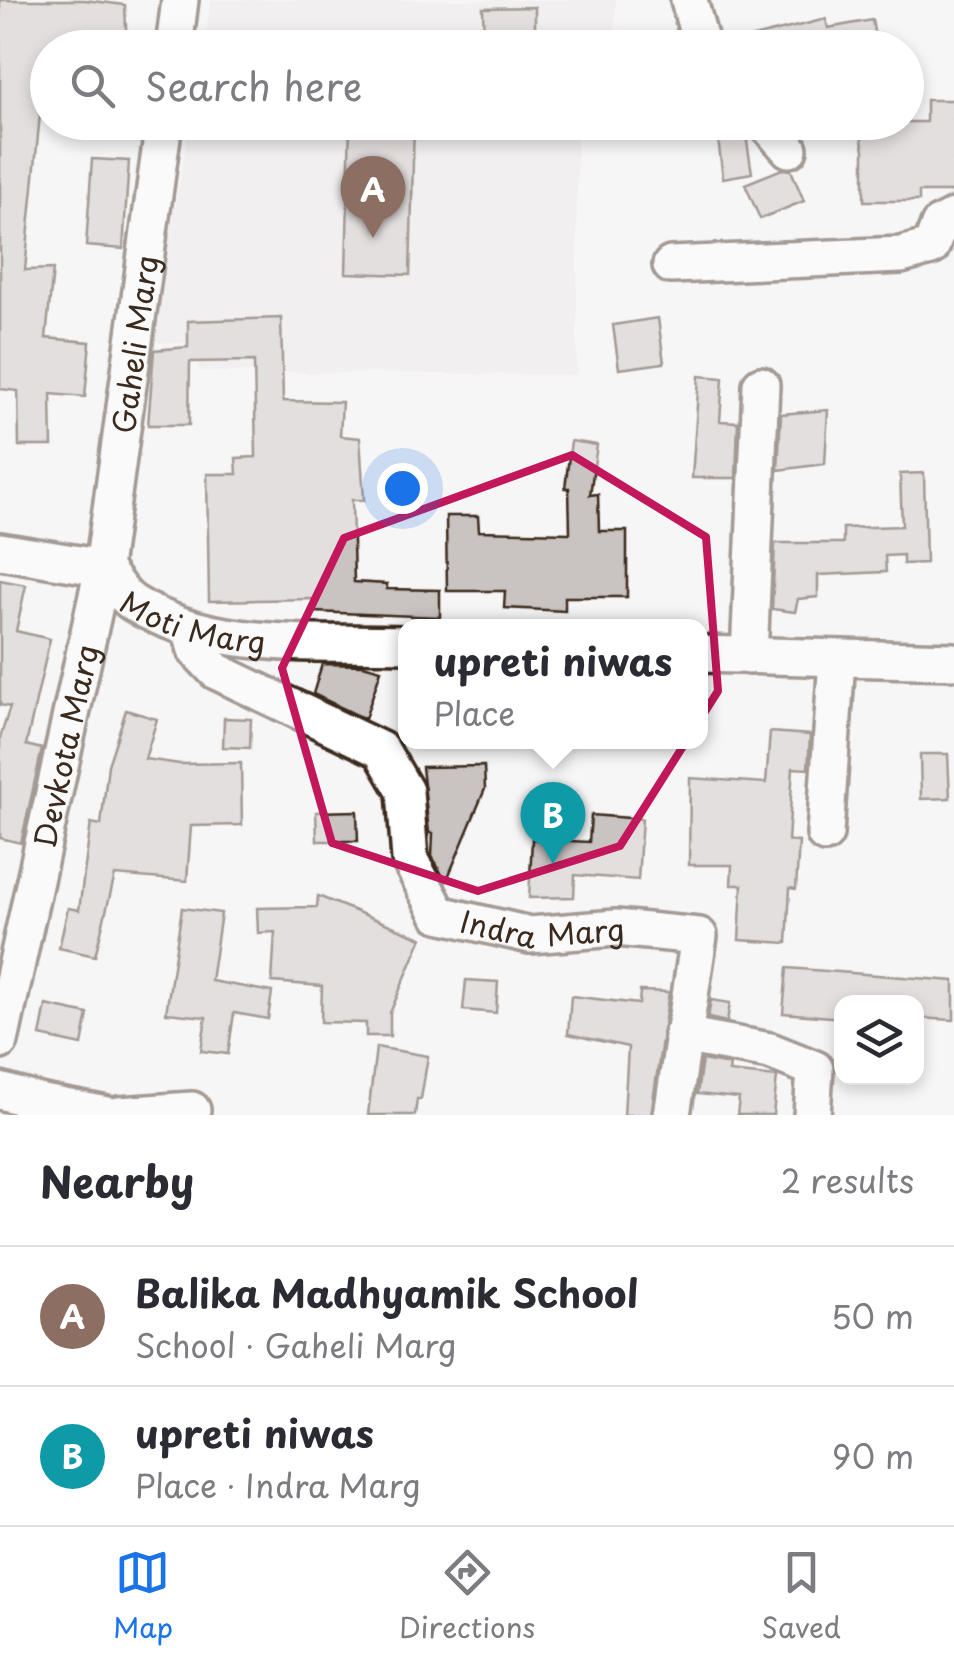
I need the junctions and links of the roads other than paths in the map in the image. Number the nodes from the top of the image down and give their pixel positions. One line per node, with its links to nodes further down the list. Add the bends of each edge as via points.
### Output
1 (180, 0): 3 (street)
2 (688, 0): 4 (street)
3 (176, 30)
4 (697, 30)
5 (162, 140): 12 (street, Gaheli Marg)
6 (780, 140): 7 (street)
7 (789, 150)
8 (954, 216): 9 (street, via 939,225 931,247 901,255)
9 (670, 266)
10 (762, 385): 16 (street)
11 (0, 551): 12 (street, Moti Marg)
12 (103, 568): 13 (street, Moti Marg, via 130,602); 21 (street, Devkota Marg)
13 (190, 628): 14 (street, Moti Marg, via 236,638); 20 (street, Indra Marg, via 196,650 216,671 381,750 405,792 410,860 439,914 530,935 616,928 699,936)
14 (398, 644)
15 (708, 654): 16 (street)
16 (749, 656): 17 (street)
17 (837, 659): 18 (street); 19 (street)
18 (954, 661)
19 (824, 834)
20 (682, 1034): 26 (street); 27 (street, via 770,1051 814,1068)
21 (0, 1040)
22 (0, 1091): 24 (street)
23 (192, 1110): 25 (street)
24 (107, 1115)
25 (120, 1115)
26 (672, 1115)
27 (812, 1115)

